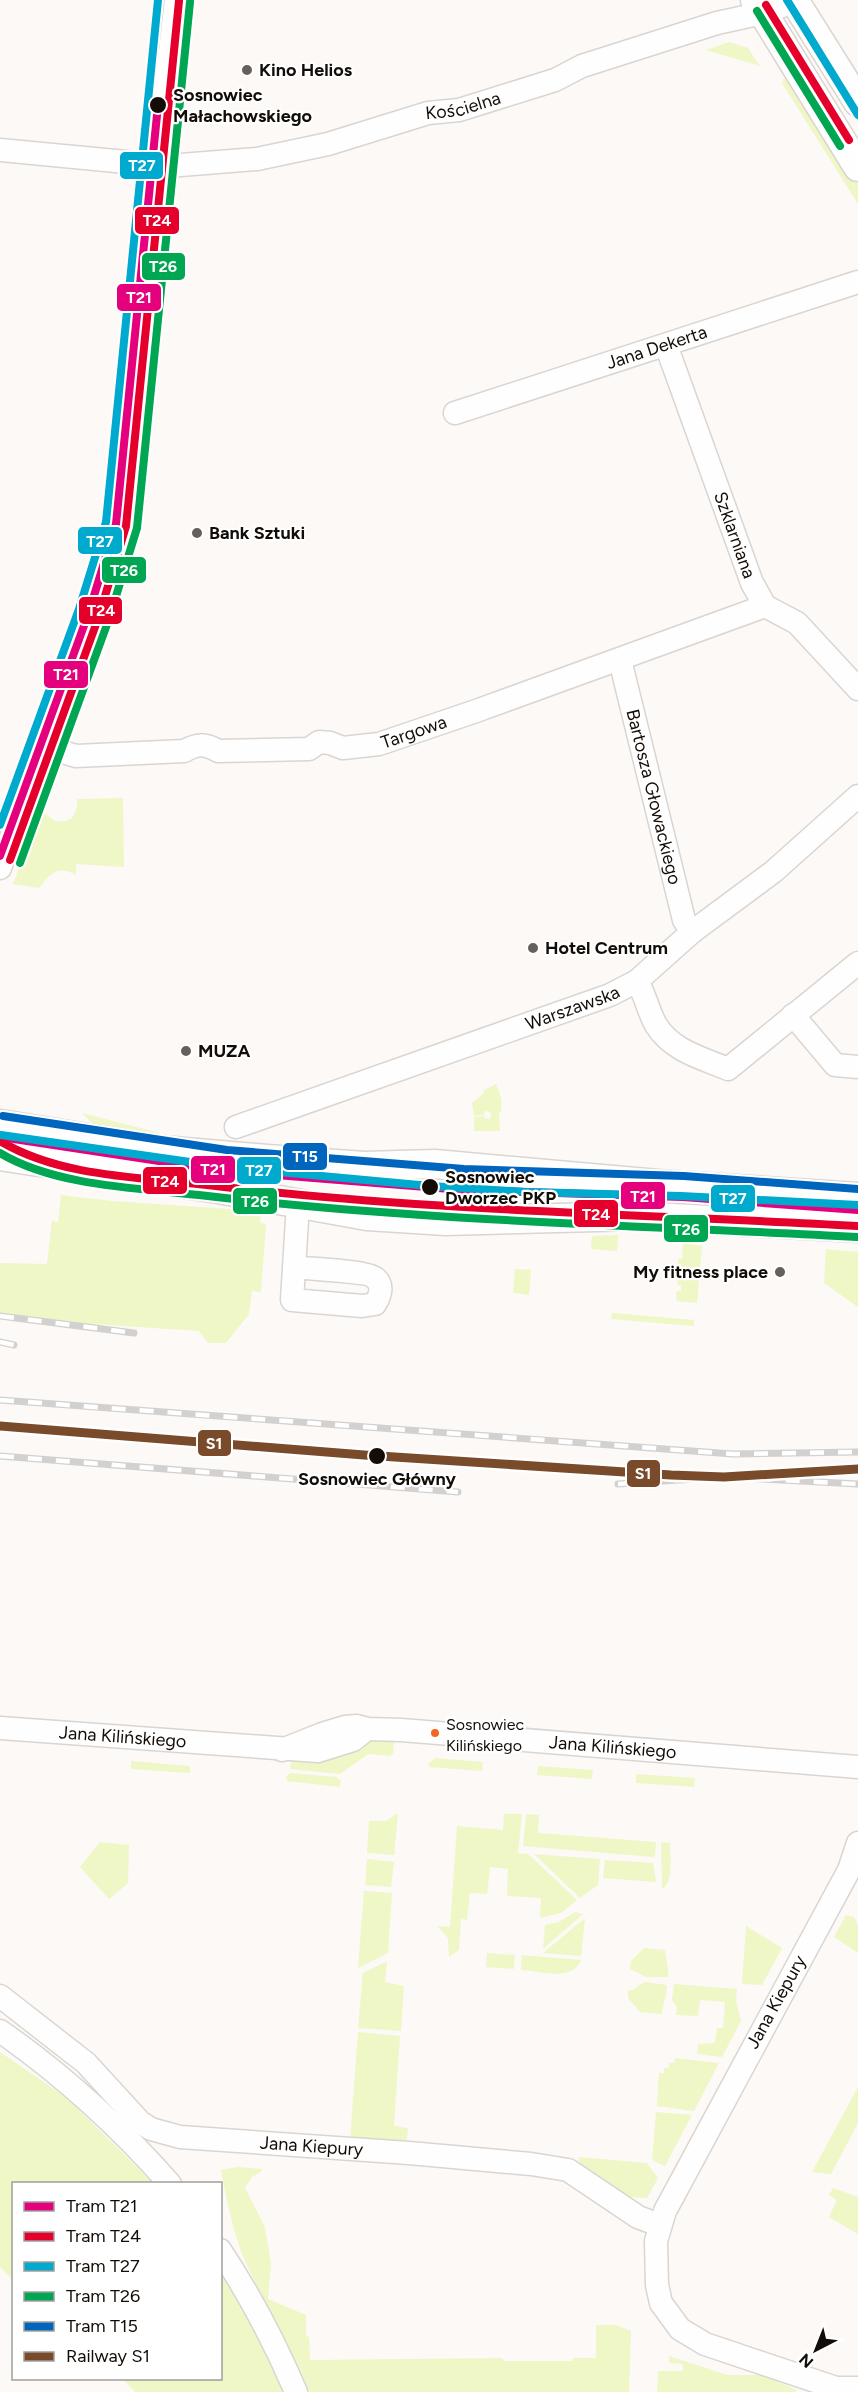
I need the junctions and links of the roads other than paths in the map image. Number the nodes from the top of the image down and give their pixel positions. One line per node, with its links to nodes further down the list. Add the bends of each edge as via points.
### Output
1 (176, 0): 6 (street)
2 (796, 0): 3 (street, Kościelna); 4 (main road)
3 (759, 6): 6 (street, Kościelna, via 466,108 428,113 328,144 257,159); 7 (main road)
4 (858, 102)
5 (0, 150): 6 (street, Kościelna)
6 (157, 166): 8 (street)
7 (858, 168)
8 (144, 276)
9 (858, 282): 10 (street, Jana Dekerta)
10 (666, 345): 11 (street, Jana Dekerta); 12 (street, Szklarniana, via 752,583)
11 (455, 413)
12 (765, 606): 13 (street, Targowa); 14 (street, via 797,623)
13 (620, 660): 16 (street, Targowa, via 447,722 363,747 343,748 319,742 309,749 218,751 195,745 184,752 76,756 49,748 37,764); 17 (street, Bartosza Głowackiego, via 684,920)
14 (858, 689)
15 (858, 796): 17 (street, Warszawska, via 773,872)
16 (0, 868)
17 (692, 932): 19 (street, Warszawska)
18 (858, 963): 20 (street)
19 (637, 981): 20 (street, via 656,1024 669,1041 728,1069); 23 (street, Warszawska, via 610,995)
20 (793, 1015): 21 (street, via 835,1065)
21 (858, 1067)
22 (0, 1124): 25 (main road, via 162,1150 267,1159 364,1166 435,1164)
23 (236, 1127)
24 (0, 1156): 26 (main road)
25 (858, 1197)
26 (298, 1204): 27 (main road, via 367,1216 446,1221 636,1216); 28 (street)
27 (858, 1228)
28 (294, 1268)
29 (0, 1728): 30 (street, Jana Kilińskiego, via 318,1752 353,1740 368,1729 401,1730)
30 (858, 1767)
31 (858, 1843): 35 (street, Jana Kiepury, via 849,1870)
32 (0, 1996): 35 (street, Jana Kiepury, via 86,2063 140,2122 152,2129 180,2137 409,2153 568,2170 639,2217)
33 (0, 2031): 34 (street, via 44,2062 105,2115)
34 (168, 2182)
35 (659, 2225): 37 (street, Jana Kiepury, via 655,2264 659,2295 680,2329 705,2344)
36 (222, 2253): 38 (street, via 246,2290)
37 (844, 2389)
38 (296, 2392)

